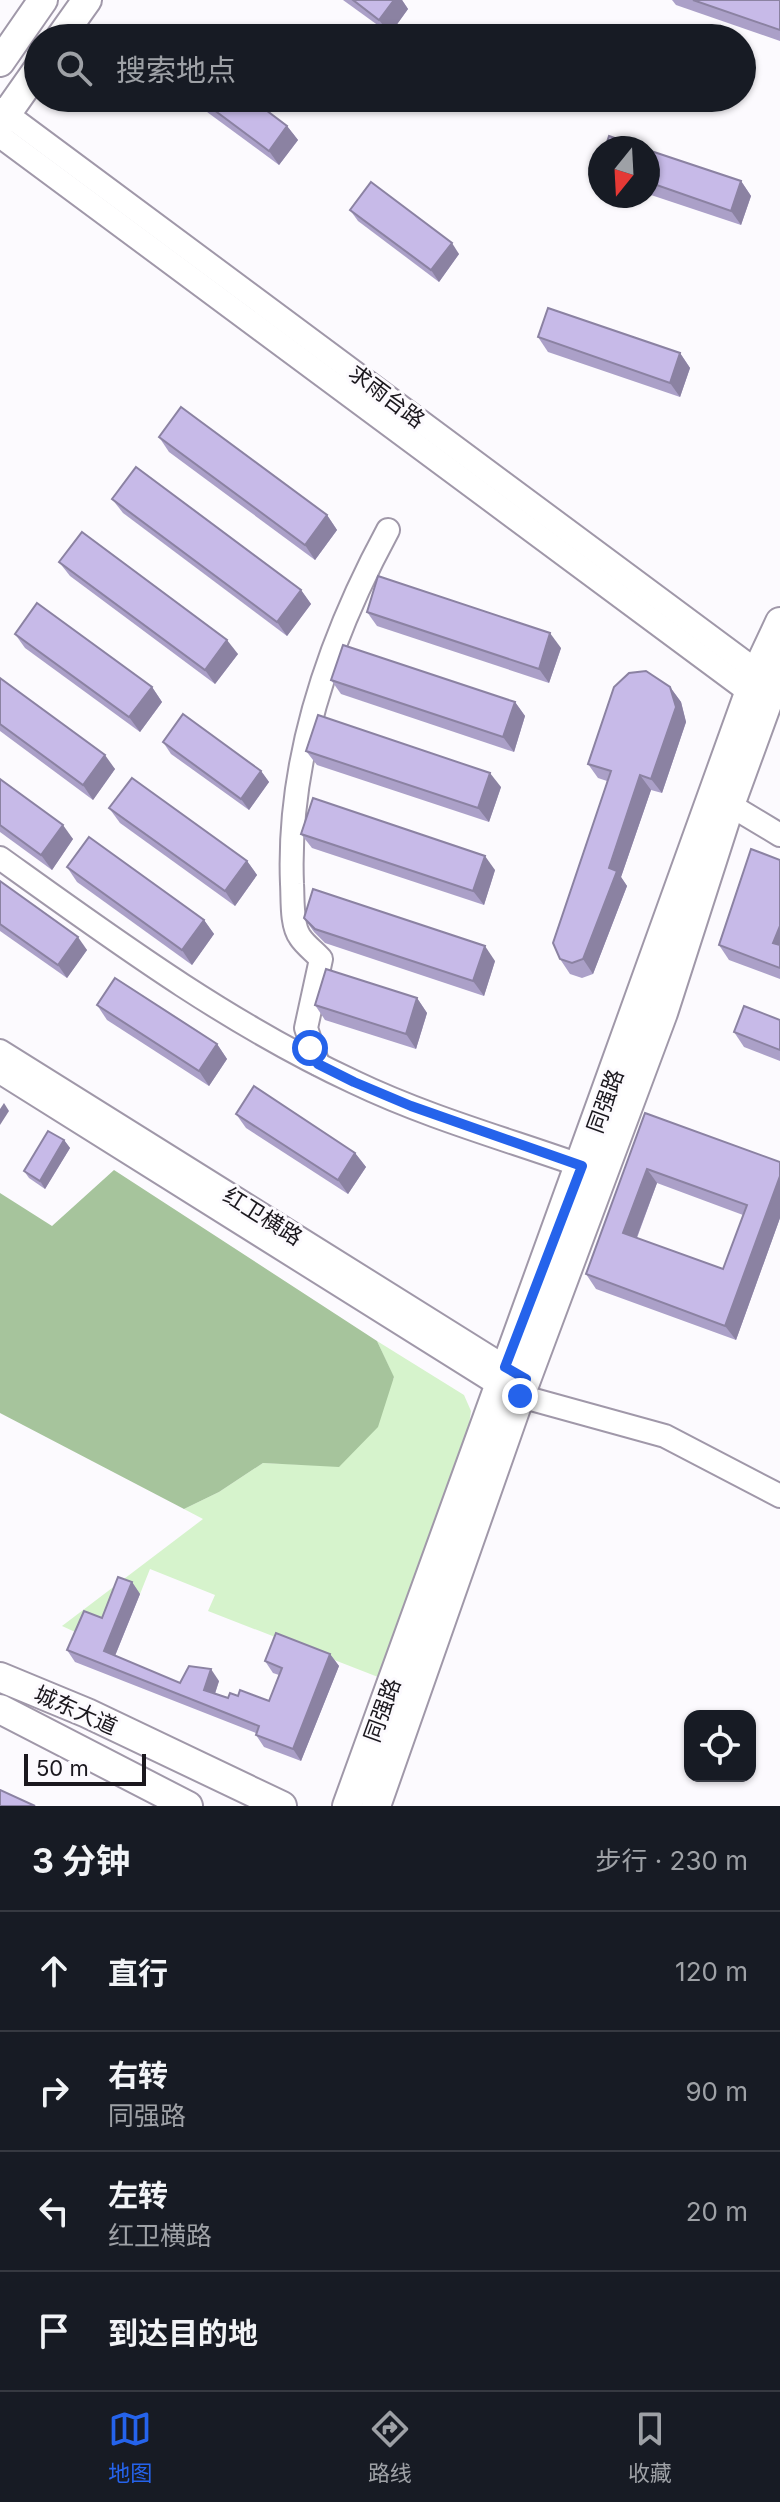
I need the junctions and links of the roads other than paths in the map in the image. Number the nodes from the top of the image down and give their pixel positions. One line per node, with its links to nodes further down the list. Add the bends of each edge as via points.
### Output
1 (43, 0): 3 (main road)
2 (87, 0): 4 (main road)
3 (26, 24)
4 (70, 24)
5 (24, 27): 6 (main road)
6 (0, 62)
7 (24, 89): 8 (main road)
8 (2, 121): 11 (street, 求雨台路)
9 (388, 530): 15 (street, via 336,637 305,745 291,863 293,909 298,936 321,959)
10 (780, 622): 11 (main road, 同强路)
11 (765, 684): 12 (main road, 同强路); 20 (main road, 同强路)
12 (730, 805): 13 (street); 21 (main road, 同强路, via 663,1013)
13 (780, 835)
14 (0, 858): 16 (street, via 120,946)
15 (306, 1028): 16 (street); 18 (street)
16 (277, 1042): 18 (street)
17 (0, 1051): 21 (street, 红卫横路)
18 (318, 1064): 20 (street, via 411,1106)
19 (0, 1072): 21 (street, 红卫横路)
20 (582, 1166): 21 (main road, 同强路)
21 (512, 1382): 22 (street, via 665,1436); 31 (main road, 同强路); 32 (main road, 同强路)
22 (780, 1496)
23 (0, 1662): 26 (main road)
24 (0, 1677): 26 (main road, 城东大道)
25 (0, 1709): 28 (main road, 城东大道)
26 (87, 1713): 30 (main road, 城东大道)
27 (0, 1722): 28 (main road)
28 (79, 1748): 29 (main road, 城东大道)
29 (188, 1806)
30 (282, 1806)
31 (347, 1806)
32 (376, 1806)

